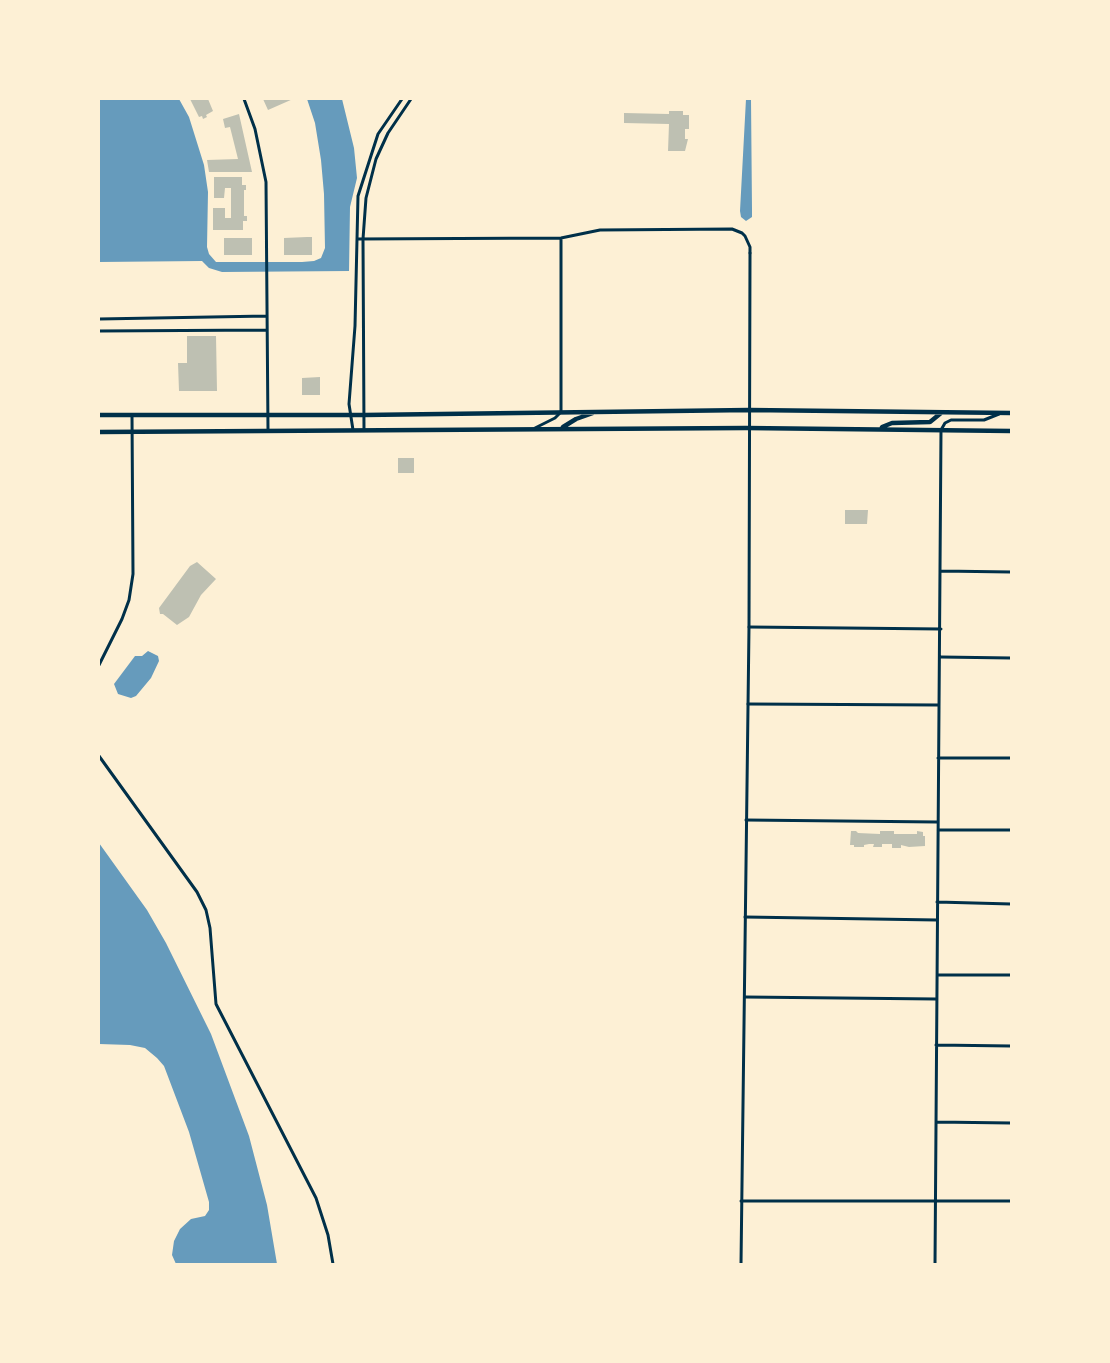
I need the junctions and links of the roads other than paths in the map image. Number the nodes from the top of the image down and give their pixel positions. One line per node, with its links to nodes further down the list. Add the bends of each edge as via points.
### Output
1 (244, 99): 9 (street, via 264,170)
2 (402, 99): 4 (street, via 378,134)
3 (411, 99): 5 (street, via 388,133)
4 (364, 178): 5 (street); 7 (street, via 358,196)
5 (370, 181): 8 (street)
6 (561, 238): 8 (street); 13 (street, via 600,230 732,229 746,236 750,247); 15 (street)
7 (357, 239): 8 (street); 22 (street)
8 (363, 239): 23 (street)
9 (267, 316): 10 (street); 11 (street)
10 (99, 319)
11 (267, 330): 12 (street); 19 (street)
12 (99, 331)
13 (749, 410): 14 (main road); 16 (main road); 24 (street)
14 (599, 411): 15 (main road); 26 (main road)
15 (561, 412): 23 (main road); 25 (street)
16 (941, 413): 17 (main road); 27 (main road, via 930,422 892,423)
17 (1002, 413): 18 (main road); 30 (street, via 984,420 951,420)
18 (1011, 413)
19 (268, 414): 21 (main road); 22 (main road); 31 (street)
20 (99, 415): 21 (main road)
21 (132, 415): 34 (street)
22 (351, 415): 23 (main road); 28 (street)
23 (364, 415): 29 (street)
24 (749, 428): 26 (main road); 27 (main road); 37 (street)
25 (531, 429): 26 (main road); 29 (main road)
26 (562, 429)
27 (880, 429): 30 (main road)
28 (353, 430): 29 (main road); 31 (main road)
29 (364, 430)
30 (941, 430): 32 (main road); 35 (street)
31 (268, 431): 34 (main road)
32 (1011, 431)
33 (99, 432): 34 (main road)
34 (133, 432): 41 (street, via 132,582 122,619)
35 (941, 572): 36 (street); 38 (street)
36 (1011, 572)
37 (748, 627): 38 (street); 42 (street)
38 (940, 629): 39 (street)
39 (940, 657): 40 (street); 43 (street)
40 (1011, 658)
41 (99, 665)
42 (748, 704): 43 (street); 47 (street)
43 (938, 705): 45 (street)
44 (99, 756): 66 (street, via 198,892 210,928 216,1004 315,1198)
45 (938, 758): 46 (street); 48 (street)
46 (1011, 758)
47 (746, 820): 48 (street); 53 (street)
48 (937, 822): 49 (street)
49 (937, 830): 50 (street); 51 (street)
50 (1011, 830)
51 (937, 902): 52 (street); 54 (street)
52 (1011, 904)
53 (745, 917): 54 (street); 57 (street)
54 (937, 920): 55 (street)
55 (937, 975): 56 (street); 58 (street)
56 (1011, 975)
57 (745, 997): 58 (street); 63 (street)
58 (936, 999): 59 (street)
59 (936, 1045): 60 (street); 61 (street)
60 (1011, 1046)
61 (936, 1122): 62 (street); 64 (street)
62 (1011, 1123)
63 (741, 1201): 64 (street); 67 (street)
64 (934, 1201): 65 (street); 68 (street)
65 (1011, 1201)
66 (333, 1264)
67 (741, 1264)
68 (934, 1264)

